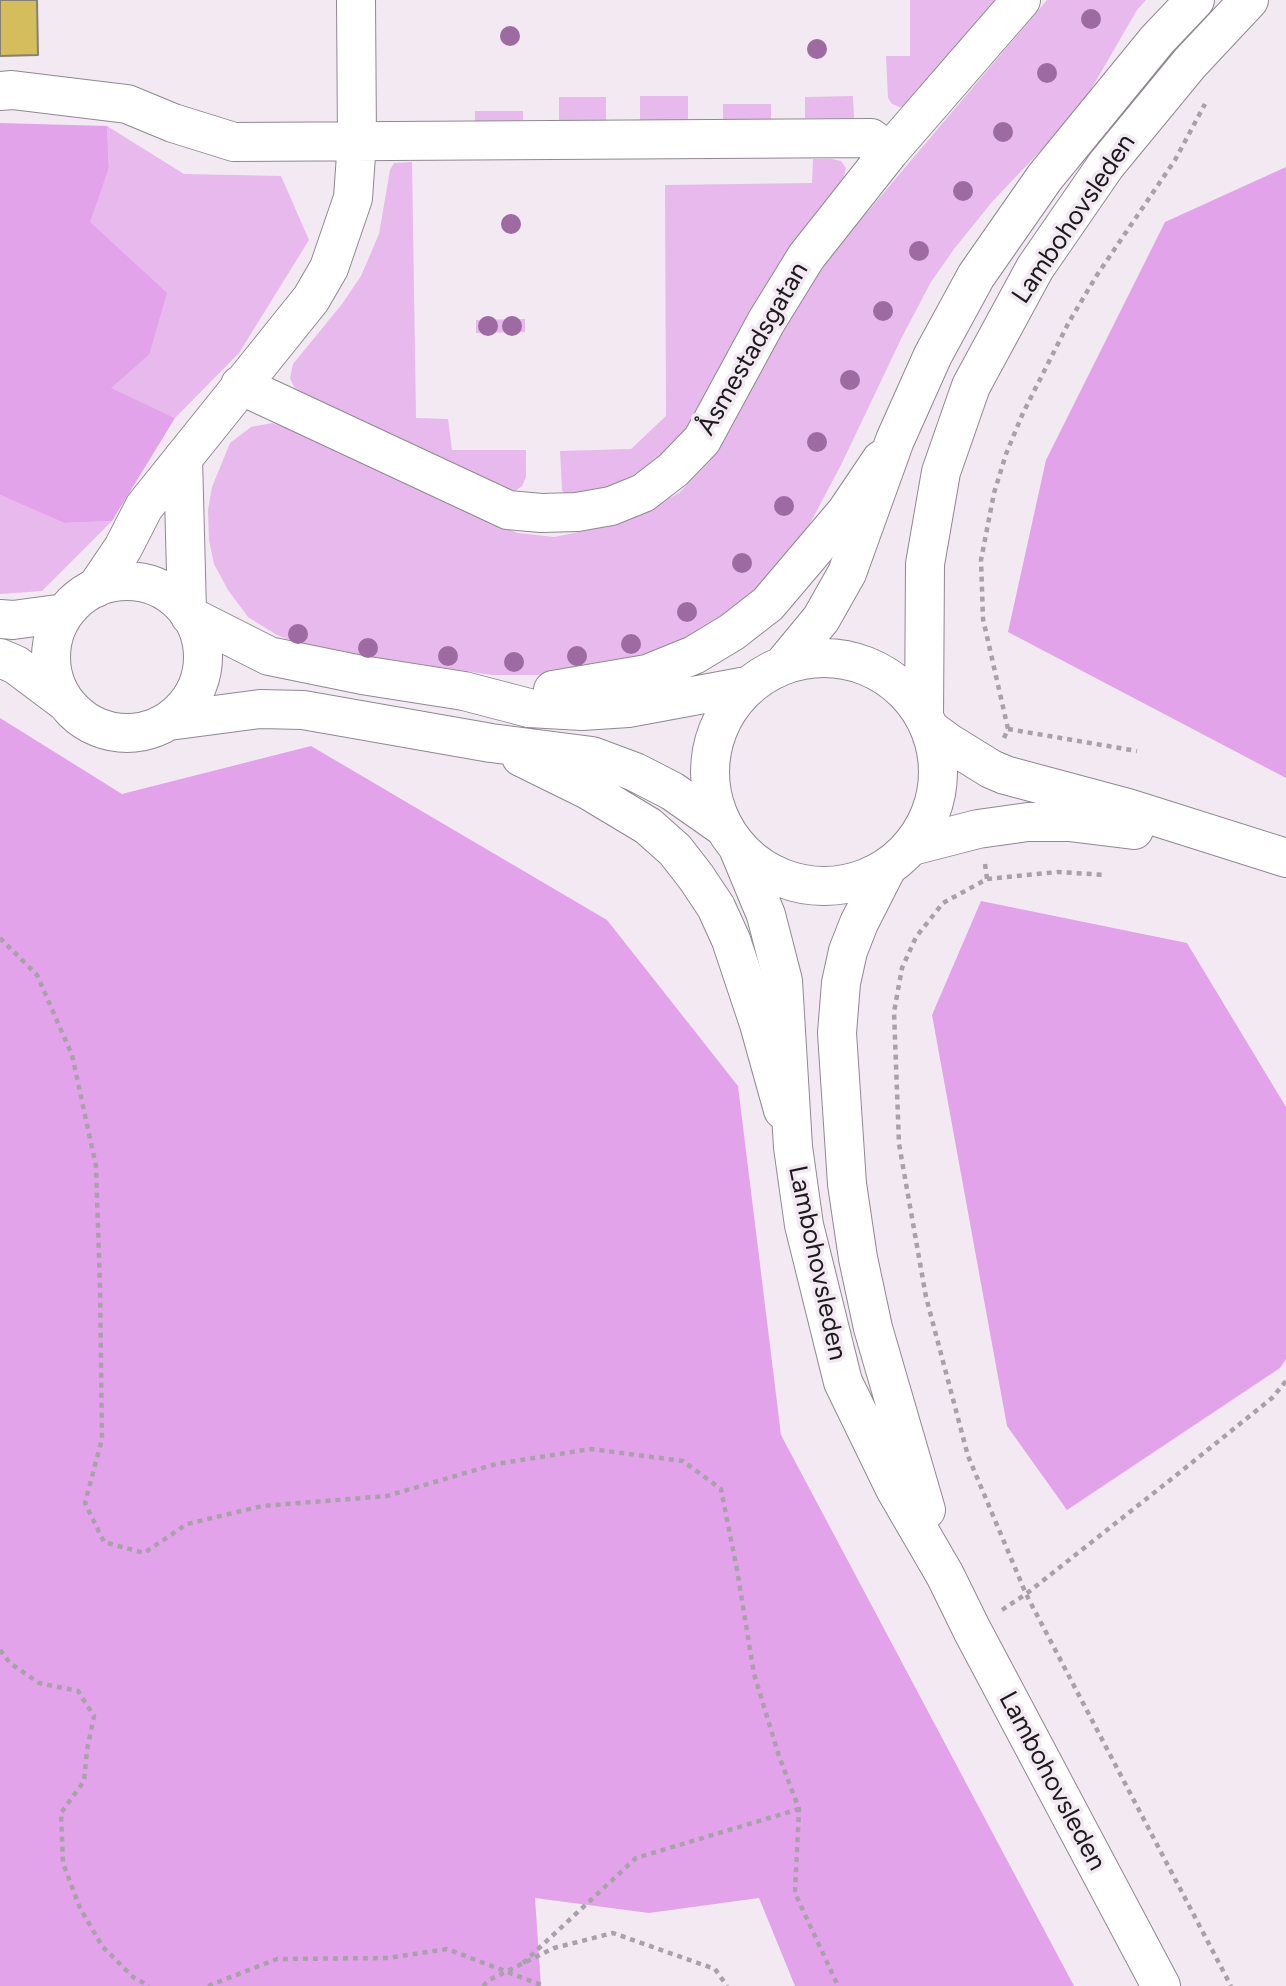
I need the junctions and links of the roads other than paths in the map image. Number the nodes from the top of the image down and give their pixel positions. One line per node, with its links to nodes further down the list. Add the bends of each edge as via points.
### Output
1 (356, 0): 6 (street)
2 (1021, 0): 7 (street, Åsmestadsgatan)
3 (1195, 0): 9 (street, Lambohovsleden, via 1045,177 976,276 933,355)
4 (1249, 0): 21 (street, Lambohovsleden, via 1106,164 1035,268 971,386 941,472 925,564)
5 (0, 91): 6 (street, via 127,104 234,142)
6 (357, 141): 7 (street, via 871,138); 8 (street, via 353,198 329,268 311,299)
7 (889, 152): 8 (street, Åsmestadsgatan, via 806,257 702,440 643,493 611,506 577,512 508,510)
8 (240, 385): 10 (street)
9 (895, 440): 16 (street, Lambohovsleden, via 848,573 821,619); 18 (street, via 846,512 768,604 694,655 647,674 592,685)
10 (183, 458): 11 (street, via 144,507); 13 (street)
11 (96, 588): 12 (street); 13 (street, via 121,582 148,584 172,596)
12 (65, 613): 14 (street); 19 (street, via 51,657)
13 (189, 613): 18 (street, via 269,656); 20 (street, via 202,643 201,673 190,700)
14 (0, 619)
15 (0, 658): 19 (street)
16 (783, 665): 17 (street); 21 (street, via 829,657 868,666 898,684)
17 (747, 686): 18 (street, via 628,708 582,711 529,708); 23 (street, via 722,719 711,749 711,796)
18 (464, 691)
19 (64, 701): 20 (street, via 104,730 138,733)
20 (169, 721): 22 (street, via 291,709)
21 (927, 723): 24 (street, via 949,743 1005,775); 25 (street, via 936,745 938,784 929,817)
22 (491, 743): 23 (street, via 592,756 635,772 672,791); 27 (street, via 588,790 648,826 696,877 730,940)
23 (731, 838): 25 (street, via 757,866 778,878 808,886 860,881); 27 (street, Lambohovsleden, via 766,915 783,982)
24 (1247, 844): 25 (street, via 1069,822 1028,822 978,829); 26 (street)
25 (900, 857): 28 (street, Lambohovsleden, via 859,923 848,951 837,1033 858,1258 873,1328)
26 (1286, 858)
27 (793, 1147): 28 (street, Lambohovsleden, via 804,1225 843,1381 895,1489)
28 (945, 1575): 29 (street, Lambohovsleden)
29 (1161, 1986)

